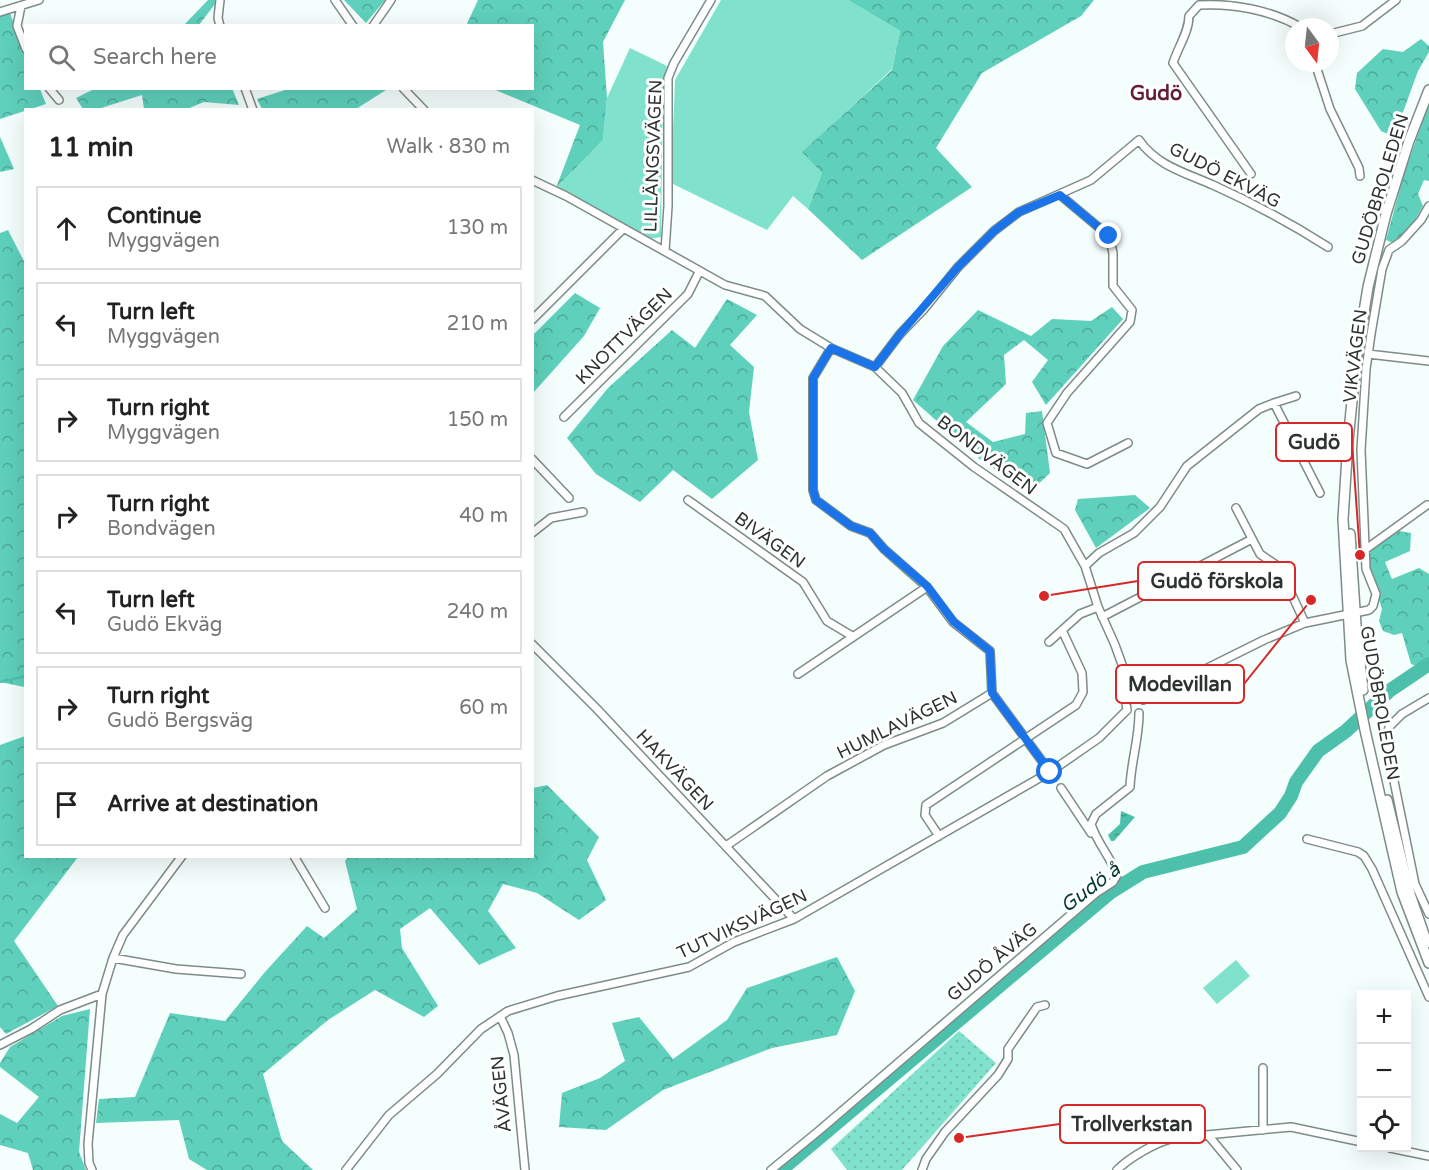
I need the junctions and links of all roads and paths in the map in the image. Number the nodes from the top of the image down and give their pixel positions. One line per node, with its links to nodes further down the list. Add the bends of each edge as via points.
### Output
1 (39, 0): 7 (street)
2 (220, 0): 10 (street)
3 (334, 0): 11 (street)
4 (391, 0): 12 (street)
5 (711, 0): 30 (street, LILLÄNGSVÄGEN, via 668,78)
6 (1396, 0): 13 (street, via 1362,26)
7 (21, 6): 8 (street); 14 (street, via 17,26)
8 (0, 12)
9 (1285, 20): 23 (street, via 1253,10 1199,5 1189,15 1189,25 1173,63)
10 (220, 24)
11 (352, 24)
12 (374, 24)
13 (1339, 32)
14 (24, 44)
15 (1318, 72): 24 (street)
16 (51, 90): 20 (street)
17 (246, 90): 21 (street)
18 (405, 90): 22 (street)
19 (1429, 90): 54 (main road, GUDÖBROLEDEN, via 1386,214 1356,361 1347,441)
20 (59, 100)
21 (252, 108)
22 (422, 108)
23 (1251, 174)
24 (1360, 176)
25 (534, 181): 28 (street, BONDVÄGEN)
26 (1060, 195): 29 (street, GUDÖ EKVÄG, via 1090,180 1139,140 1146,150 1183,174 1213,185); 36 (street, GUDÖ EKVÄG, via 1019,212 994,231 958,267); 40 (street, via 1109,236 1113,286 1132,310 1130,322 1067,393 1047,423 1056,453 1087,464)
27 (1429, 206): 34 (street, VIKVÄGEN, via 1402,241 1389,250 1382,269)
28 (623, 229): 30 (street, BONDVÄGEN); 32 (street)
29 (1328, 247)
30 (664, 251): 31 (street, BONDVÄGEN)
31 (699, 272): 33 (street, BONDVÄGEN, via 725,285 765,296 800,329); 39 (street, KNOTTVÄGEN, via 688,294)
32 (534, 318)
33 (831, 348): 36 (street, BONDVÄGEN); 52 (street, via 813,378 816,500 851,526 870,533)
34 (1368, 354): 35 (street); 50 (street, VIKVÄGEN, via 1361,450)
35 (1429, 361)
36 (875, 367): 51 (street, BONDVÄGEN, via 902,393 919,423 974,468 1064,529)
37 (1296, 396): 38 (street)
38 (1274, 403): 42 (street); 51 (street, via 1259,408 1187,466 1160,507 1134,533)
39 (564, 417)
40 (1128, 443)
41 (534, 461): 43 (street)
42 (1320, 493)
43 (569, 498)
44 (688, 500): 58 (street, BIVÄGEN, via 803,582 827,621)
45 (1427, 505): 50 (street)
46 (1236, 508): 49 (street)
47 (583, 512): 48 (street, via 551,518)
48 (534, 531)
49 (1252, 539): 55 (street); 56 (street, via 1260,554 1279,567)
50 (1366, 549): 54 (street, VIKVÄGEN, via 1366,569 1376,594 1373,606)
51 (1085, 566): 53 (street, BONDVÄGEN)
52 (927, 586): 58 (street); 62 (street, via 954,622 990,651)
53 (1098, 607): 55 (street, BONDVÄGEN); 57 (street, via 1080,614)
54 (1351, 614): 56 (street); 68 (main road, GUDÖBROLEDEN)
55 (1102, 617): 63 (street, BONDVÄGEN)
56 (1305, 623): 65 (street)
57 (1062, 630): 59 (street); 69 (street, via 1082,673 1083,692 1076,705)
58 (852, 636): 61 (street)
59 (1049, 642)
60 (534, 646): 75 (street, HAKVÄGEN)
61 (798, 674)
62 (992, 693): 69 (street); 75 (street, HUMLAVÄGEN, via 943,723 884,745 828,776)
63 (1133, 696): 65 (street); 66 (street, via 1127,699)
64 (1429, 698): 79 (street, via 1389,727 1386,742 1415,884)
65 (1143, 700): 67 (street, via 1144,707)
66 (1127, 710): 67 (street); 70 (street, TUTVIKSVÄGEN, via 1098,738)
67 (1139, 713): 74 (street, via 1130,787 1096,813 1091,824)
68 (1367, 728): 81 (main road, GUDÖBROLEDEN, via 1410,894); 83 (main road, GUDÖBROLEDEN, via 1402,892)
69 (1026, 740): 70 (street); 72 (street, via 926,805 925,815)
70 (1050, 772): 72 (street, TUTVIKSVÄGEN)
71 (1061, 788): 74 (street)
72 (939, 836): 80 (street, TUTVIKSVÄGEN)
73 (1307, 839): 86 (street, via 1349,848 1364,856)
74 (1096, 840): 99 (street, GUDÖ ÅVÄG, via 1112,861 1117,875 1113,882)
75 (726, 846): 80 (street, HAKVÄGEN)
76 (181, 858): 82 (street, via 123,935)
77 (295, 858): 78 (street)
78 (325, 908)
79 (1429, 914)
80 (794, 919): 88 (street, TUTVIKSVÄGEN, via 734,942 689,967 558,996)
81 (1429, 948)
82 (113, 958): 84 (street, via 176,969); 85 (street)
83 (1429, 963)
84 (241, 974)
85 (102, 994): 89 (street, via 60,1010); 96 (street, via 88,1144)
86 (1429, 997)
87 (1045, 1005): 100 (street, via 1037,1006 1008,1049 1008,1059 998,1075 945,1132)
88 (500, 1016): 97 (street, TUTVIKSVÄGEN, via 389,1115); 98 (street, ÅVÄGEN, via 514,1056)
89 (0, 1045)
90 (1263, 1068): 91 (street)
91 (1263, 1130): 92 (street); 93 (street, via 1291,1127)
92 (1208, 1135): 101 (street, via 1167,1140); 102 (street)
93 (1357, 1141)
94 (1410, 1152): 95 (street)
95 (1429, 1156)
96 (92, 1170)
97 (346, 1170)
98 (525, 1170)
99 (771, 1170)
100 (922, 1170)
101 (1117, 1170)
102 (1237, 1170)

